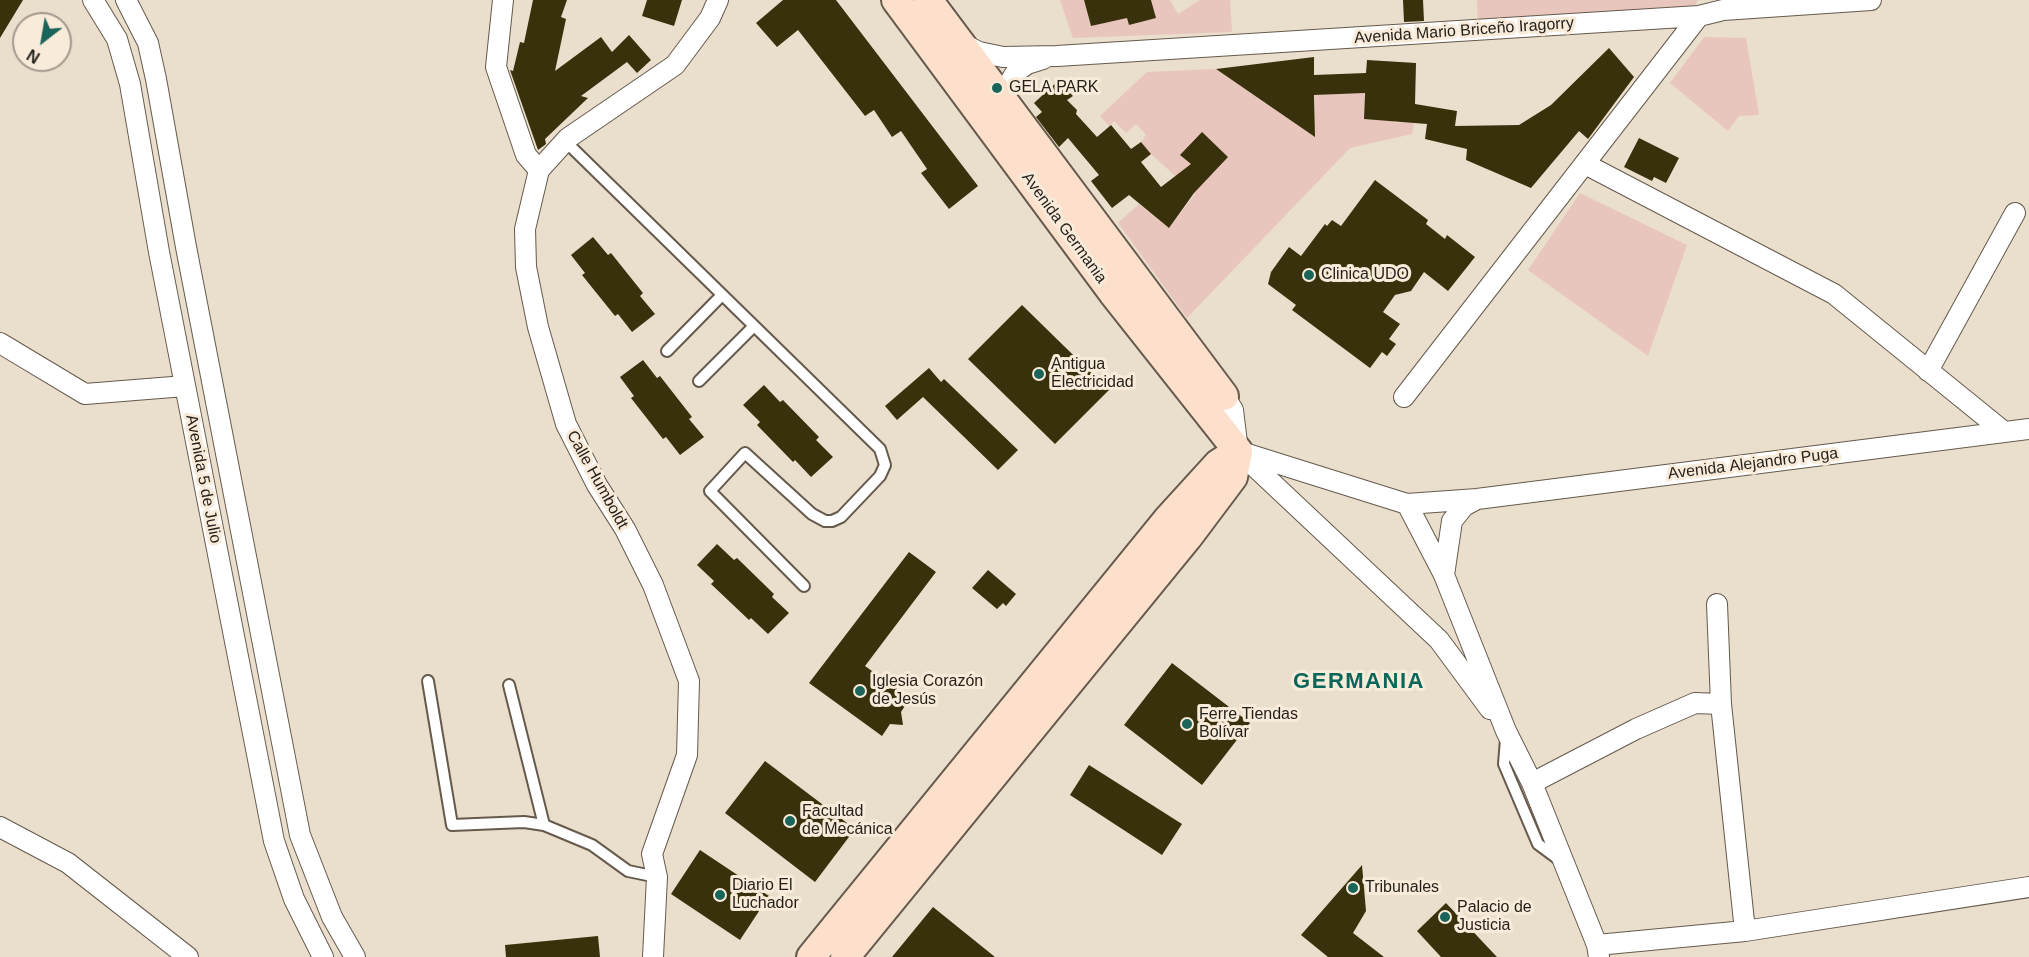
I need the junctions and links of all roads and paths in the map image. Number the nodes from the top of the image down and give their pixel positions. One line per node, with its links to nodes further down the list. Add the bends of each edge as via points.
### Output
1 (93, 0): 23 (street, Avenida 5 de Julio, via 117,39 125,62)
2 (126, 0): 48 (street, Avenida 5 de Julio, via 148,43 156,79 300,835 332,917)
3 (503, 0): 15 (street, via 496,67 526,155)
4 (718, 0): 13 (street, Calle Humboldt, via 710,18 675,65)
5 (896, 0): 28 (street, Avenida Germania, via 1113,293)
6 (928, 0): 10 (street, Avenida Germania)
7 (1871, 0): 8 (street, Avenida Mario Briceño Iragorry)
8 (1720, 5): 9 (street, Avenida Mario Briceño Iragorry)
9 (1699, 16): 11 (street, Avenida Mario Briceño Iragorry); 14 (street)
10 (959, 41): 11 (street, Avenida Mario Briceño Iragorry, via 979,52 1002,57); 12 (street, Avenida Germania)
11 (1057, 56): 12 (street, Avenida Mario Briceño Iragorry, via 1027,64 1016,72)
12 (1004, 102): 24 (street, Avenida Germania)
13 (565, 141): 15 (street, Calle Humboldt); 17 (lane)
14 (1585, 164): 21 (street, via 1834,294); 25 (street)
15 (539, 170): 42 (street, Calle Humboldt, via 525,229 526,267 566,424 653,585 689,681 687,755 652,854)
16 (2015, 213): 21 (street)
17 (722, 295): 18 (lane); 20 (lane)
18 (754, 326): 22 (lane); 32 (lane, via 880,449 884,460 883,471 874,483 832,522 812,514 744,453 710,491)
19 (0, 343): 23 (street, via 85,394)
20 (667, 351)
21 (1929, 371): 27 (street)
22 (699, 381)
23 (185, 386): 47 (street, Avenida 5 de Julio, via 274,841 294,899)
24 (1224, 396): 28 (street, via 1233,410)
25 (1404, 397)
26 (2029, 429): 27 (street, Avenida Alejandro Puga)
27 (2003, 432): 29 (street, Avenida Alejandro Puga)
28 (1238, 451): 30 (street); 37 (street, via 1439,640); 50 (street, via 1218,464 1167,520); 51 (street, via 1233,477 1188,537)
29 (1477, 499): 30 (street, Avenida Alejandro Puga); 31 (street, via 1464,506 1452,521)
30 (1407, 504): 31 (street)
31 (1444, 575): 37 (street)
32 (804, 586)
33 (1717, 604): 36 (street)
34 (428, 681): 39 (lane, via 452,825)
35 (509, 685): 39 (lane)
36 (1721, 704): 38 (street, via 1695,703); 44 (street)
37 (1506, 731): 38 (street); 41 (lane, via 1504,764 1538,844)
38 (1532, 783): 41 (street)
39 (544, 825): 42 (lane, via 592,845 628,871)
40 (0, 827): 46 (street, via 68,863)
41 (1564, 862): 45 (street)
42 (657, 877): 49 (street, Calle Humboldt)
43 (2029, 887): 44 (street)
44 (1745, 931): 45 (street)
45 (1598, 951)
46 (188, 957)
47 (322, 957)
48 (356, 957)
49 (653, 957)
50 (811, 957)
51 (845, 957)

